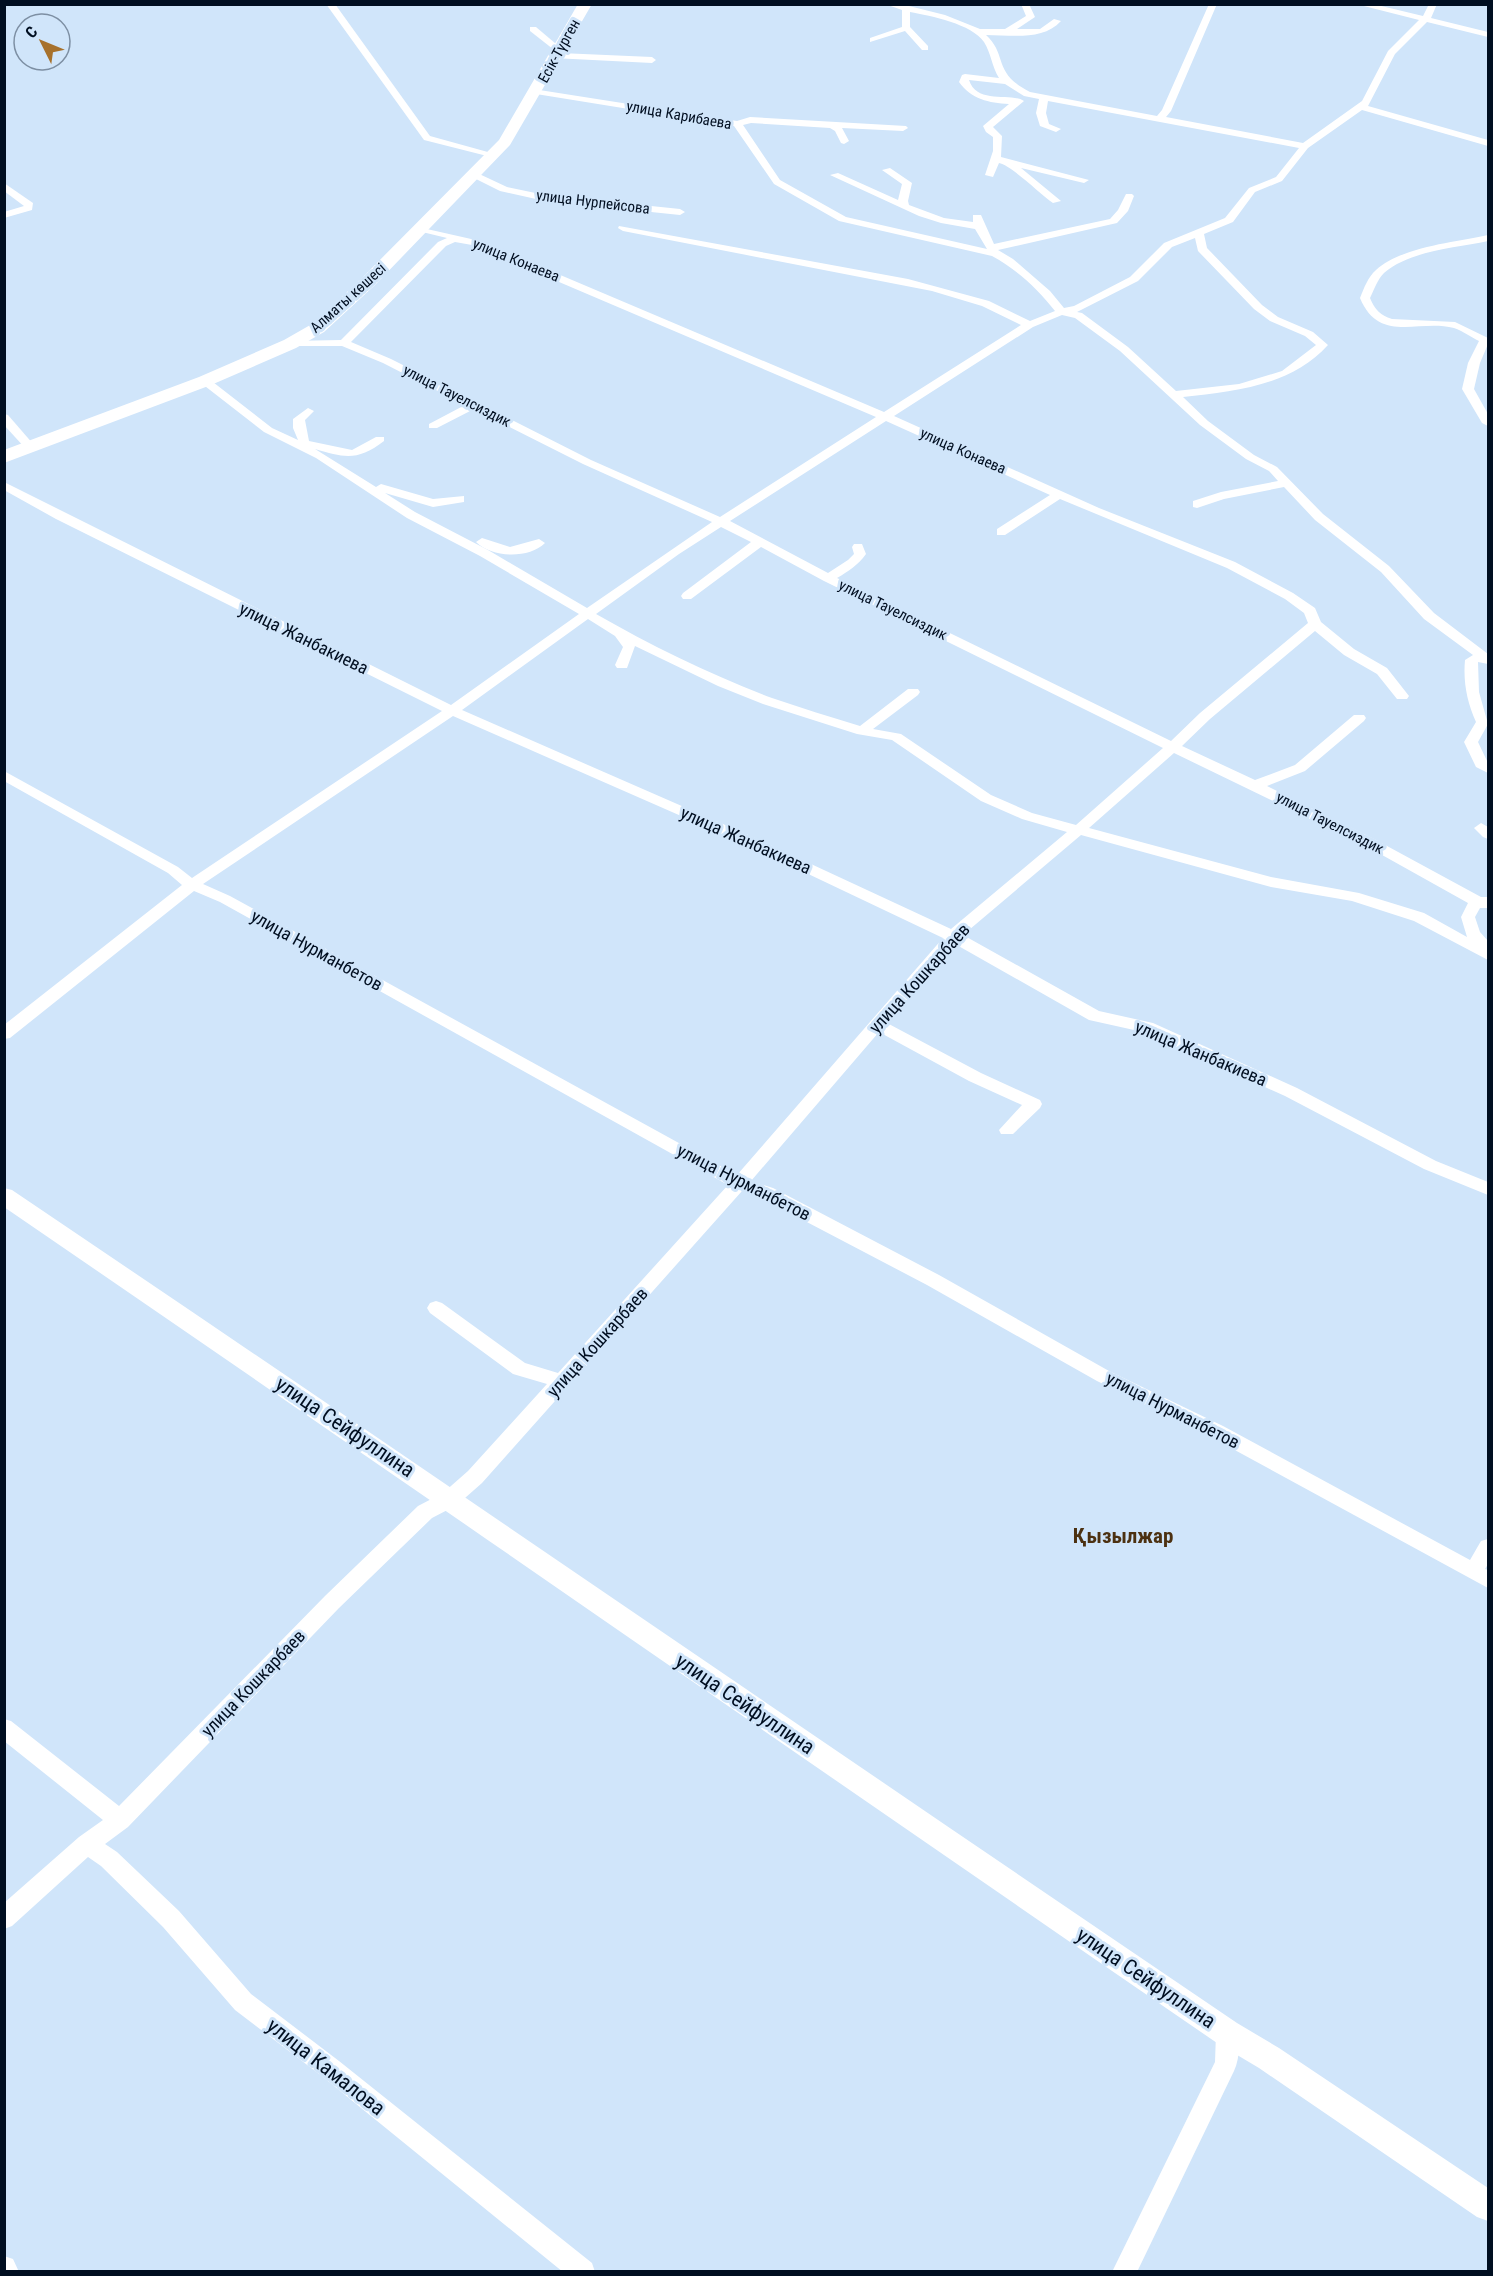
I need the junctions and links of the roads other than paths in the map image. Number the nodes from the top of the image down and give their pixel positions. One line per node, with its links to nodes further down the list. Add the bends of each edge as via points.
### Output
1 (330, 4): 35 (street, via 427,138)
2 (585, 4): 18 (main road, Есік-Түрген)
3 (889, 4): 8 (street)
4 (1025, 4): 14 (street, via 1031,16)
5 (1213, 4): 27 (street, via 1166,111)
6 (1360, 4): 9 (street)
7 (1433, 4): 9 (street)
8 (906, 9): 11 (street); 13 (street)
9 (1424, 18): 15 (street); 25 (street, via 1391,53)
10 (1057, 21): 14 (street, via 1040,32)
11 (906, 28): 16 (street); 17 (street)
12 (533, 29): 18 (street)
13 (978, 32): 14 (street); 20 (street, via 987,40)
14 (1006, 33)
15 (1488, 34)
16 (873, 40)
17 (925, 48)
18 (558, 53): 19 (street); 21 (main road, Есік-Түрген)
19 (652, 60)
20 (1005, 81): 22 (street); 24 (street, via 965,77 964,82 968,90 996,102)
21 (535, 94): 28 (street, улица Карибаева); 35 (main road, Алматы көшесі)
22 (1027, 94): 23 (street); 24 (street)
23 (1042, 97): 27 (street); 31 (street, via 1045,126)
24 (1018, 102): 36 (street, via 988,126 997,136)
25 (1361, 107): 33 (street); 34 (street)
26 (808, 115): 29 (street, via 828,119)
27 (1159, 118): 34 (street)
28 (737, 124): 29 (street, via 750,120); 54 (street, улица Карибаева, via 777,182 843,219)
29 (835, 125): 30 (street); 32 (street)
30 (903, 128)
31 (1056, 129)
32 (844, 141)
33 (1488, 143)
34 (1305, 146): 51 (street, via 1280,179 1252,190 1228,220)
35 (492, 156): 39 (main road, Алматы көшесі)
36 (996, 159): 37 (street); 41 (street)
37 (1012, 164): 42 (street); 45 (street)
38 (887, 170): 46 (street, via 906,183)
39 (475, 175): 47 (street, улица Нурпейсова, via 525,194); 50 (main road, Алматы көшесі)
40 (835, 175): 46 (street)
41 (990, 175)
42 (1084, 180)
43 (4, 186): 48 (street, via 29,205)
44 (1129, 196): 54 (street, via 1123,211 1113,221)
45 (1056, 201)
46 (904, 207): 54 (street, via 953,225 978,221)
47 (680, 212)
48 (4, 215)
49 (623, 228): 56 (street, via 908,281 963,297)
50 (422, 229): 53 (street, улица Конаева); 59 (main road, Алматы көшесі, via 346,304 318,328)
51 (1199, 233): 55 (street, via 1168,244 1134,279 1078,308); 61 (street, via 1202,249 1258,307 1323,345 1286,373 1240,387)
52 (1488, 238): 57 (street, via 1437,249 1381,270 1365,298 1367,307 1392,322 1455,325)
53 (463, 239): 58 (street, via 442,244); 65 (street, улица Конаева)
54 (993, 250): 55 (street, via 1046,293)
55 (1061, 312): 56 (street); 61 (street, via 1078,315 1124,349)
56 (1029, 325): 65 (street)
57 (1487, 340): 66 (street, via 1474,363 1468,389)
58 (344, 343): 59 (street, улица Тауелсиздик); 62 (street, улица Тауелсиздик)
59 (290, 344): 60 (main road, Алматы көшесі)
60 (205, 381): 69 (street, via 268,430); 70 (main road, Алматы көшесі)
61 (1175, 395): 73 (street, via 1204,423 1273,470)
62 (474, 405): 67 (street); 78 (street, улица Тауелсиздик, via 587,462)
63 (308, 411): 69 (street, via 299,419)
64 (4, 417): 70 (street)
65 (885, 417): 75 (street, улица Конаева); 78 (street)
66 (1488, 423)
67 (433, 426)
68 (380, 439): 69 (street, via 358,454)
69 (302, 446): 72 (street)
70 (30, 447): 71 (main road, Алматы көшесі)
71 (4, 457)
72 (352, 477): 76 (street, via 433,503); 79 (street)
73 (1285, 483): 77 (street); 89 (street, via 1319,517 1385,569 1429,616)
74 (4, 485): 93 (street, улица Жанбакиева)
75 (1059, 494): 80 (street); 87 (street, улица Конаева, via 1231,565 1289,596 1310,611)
76 (460, 499)
77 (1197, 504)
78 (720, 521): 81 (street, улица Тауелсиздик); 86 (street)
79 (427, 523): 82 (street, via 507,552 522,551); 86 (street)
80 (1001, 532)
81 (760, 542): 84 (street, улица Тауелсиздик); 85 (street)
82 (539, 543)
83 (858, 547): 84 (street, via 860,554 852,563)
84 (828, 578): 96 (street, улица Тауелсиздик)
85 (687, 596)
86 (588, 613): 88 (street); 93 (street)
87 (1315, 624): 92 (street, улица Конаева, via 1349,652 1382,671); 96 (street)
88 (620, 633): 90 (street, via 630,647); 95 (street, via 723,683)
89 (1485, 658): 97 (street, via 1472,660 1470,677 1482,722 1471,742 1481,764)
90 (622, 665)
91 (913, 692): 95 (street)
92 (1402, 696)
93 (452, 711): 101 (street); 105 (street, улица Жанбакиева, via 750,841)
94 (1359, 718): 99 (street, via 1300,768)
95 (862, 730): 100 (street, via 896,737 986,798)
96 (1172, 746): 99 (street, улица Тауелсиздик); 100 (street, улица Кошкарбаев)
97 (1488, 769)
98 (4, 775): 101 (street, улица Нурманбетов)
99 (1255, 785): 102 (street, улица Тауелсиздик)
100 (1077, 831): 104 (street, via 1271,882 1354,896); 105 (street, улица Кошкарбаев)
101 (192, 885): 109 (street); 111 (street, улица Нурманбетов, via 225,898)
102 (1482, 902): 103 (street)
103 (1468, 917): 104 (street, via 1448,926); 106 (street, via 1473,934)
104 (1428, 922): 107 (street)
105 (953, 936): 108 (street, улица Кошкарбаев); 112 (street, улица Жанбакиева, via 1095,1016 1147,1027 1292,1092 1430,1165)
106 (1488, 950)
107 (1488, 955)
108 (877, 1024): 110 (street, via 1034,1104); 111 (street, улица Кошкарбаев)
109 (4, 1034)
110 (1007, 1130)
111 (739, 1184): 115 (street, улица Кошкарбаев); 118 (street, улица Нурманбетов, via 767,1193 933,1280 1103,1376 1216,1431)
112 (1488, 1189)
113 (4, 1196): 116 (street, улица Сейфуллина)
114 (436, 1308): 115 (street, via 519,1369)
115 (561, 1382): 116 (street, улица Кошкарбаев, via 476,1477)
116 (450, 1499): 120 (street, улица Кошкарбаев, via 424,1512); 123 (street, улица Сейфуллина)
117 (1488, 1546): 118 (street)
118 (1481, 1576)
119 (4, 1728): 120 (street)
120 (120, 1820): 121 (street, улица Кошкарбаев)
121 (87, 1844): 122 (street, улица Кошкарбаев); 125 (street, улица Камалова, via 110,1860 171,1919 243,2002)
122 (4, 1918)
123 (1227, 2033): 124 (street, улица Сейфуллина); 126 (street, via 1226,2063)
124 (1488, 2206)
125 (583, 2271)
126 (1124, 2271)

